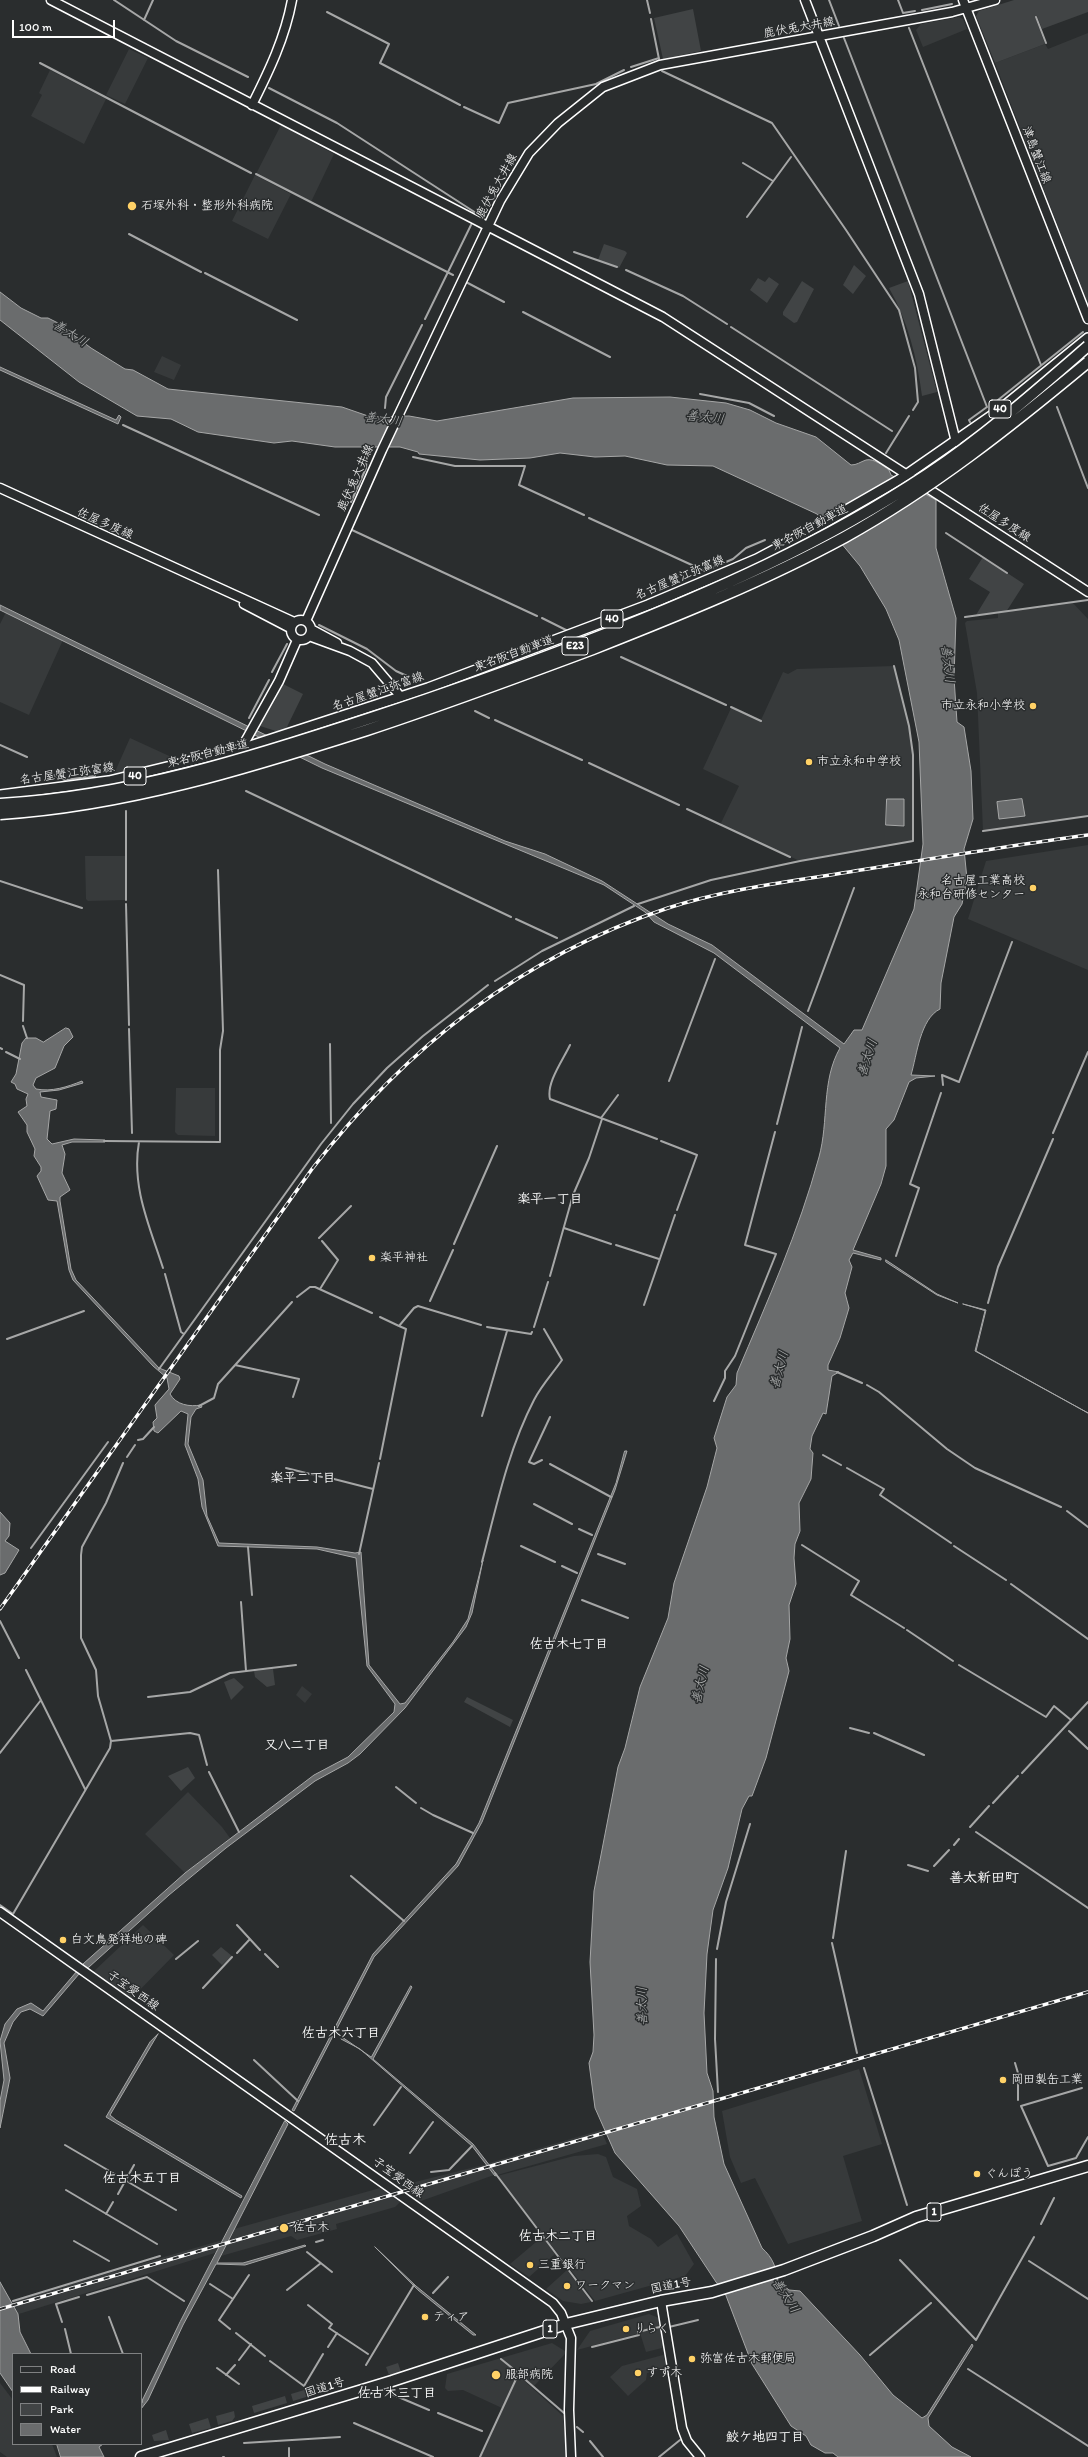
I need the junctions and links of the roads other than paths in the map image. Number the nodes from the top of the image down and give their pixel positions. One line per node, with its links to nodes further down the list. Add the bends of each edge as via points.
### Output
1 (51, 0): 8 (main road, 佐屋多度線)
2 (292, 0): 8 (main road, via 287,24 273,63)
3 (805, 0): 7 (main road)
4 (963, 0): 6 (main road, 津島蟹江線)
5 (996, 0): 6 (main road, 鹿伏兎大井線)
6 (966, 9): 7 (main road, 鹿伏兎大井線); 10 (main road, 津島蟹江線)
7 (820, 36): 9 (main road, 鹿伏兎大井線, via 660,65 603,88 572,109 530,152); 14 (main road, via 919,294)
8 (252, 105): 9 (main road, 佐屋多度線)
9 (488, 226): 15 (main road, 佐屋多度線, via 663,316); 18 (main road, 鹿伏兎大井線, via 382,450)
10 (1088, 319)
11 (1088, 338): 14 (main road, 名古屋蟹江弥富線 / 40)
12 (1088, 346): 25 (highway, 東名阪自動車道 / E23, bridge, via 966,448 886,501 779,560 660,613 529,663 272,751 211,768 103,791)
13 (1088, 362): 26 (highway, 東名阪自動車道 / E23, bridge, via 972,455 892,509 783,569 670,619 533,672 274,760 212,777 104,800)
14 (956, 442): 15 (main road, 名古屋蟹江弥富線 / 40)
15 (907, 474): 17 (main road, 佐屋多度線); 22 (main road, 名古屋蟹江弥富線 / 40, via 818,527 757,558 648,605 503,662)
16 (0, 488): 19 (main road, 佐屋多度線)
17 (1088, 592)
18 (306, 621): 19 (main road, via 300,620); 20 (main road)
19 (292, 625): 21 (main road, via 292,635)
20 (310, 633): 21 (main road, via 304,640); 22 (main road, via 372,663)
21 (297, 640): 23 (main road, via 279,681)
22 (401, 696): 23 (main road, 名古屋蟹江弥富線 / 40)
23 (241, 750): 24 (main road, 名古屋蟹江弥富線 / 40, via 109,781)
24 (0, 795)
25 (0, 804)
26 (0, 814)
27 (0, 1912): 30 (main road, 子宝愛西線, via 530,2285 553,2303)
28 (1088, 2166): 29 (highway, 国道1号 / 1, via 916,2217 784,2270 712,2292)
29 (661, 2301): 30 (highway, 国道1号 / 1); 33 (main road, via 682,2428 687,2441)
30 (566, 2324): 31 (highway, 国道1号 / 1, via 377,2386); 32 (main road, 子宝愛西線, via 571,2338)
31 (141, 2457)
32 (571, 2457)
33 (700, 2457)

